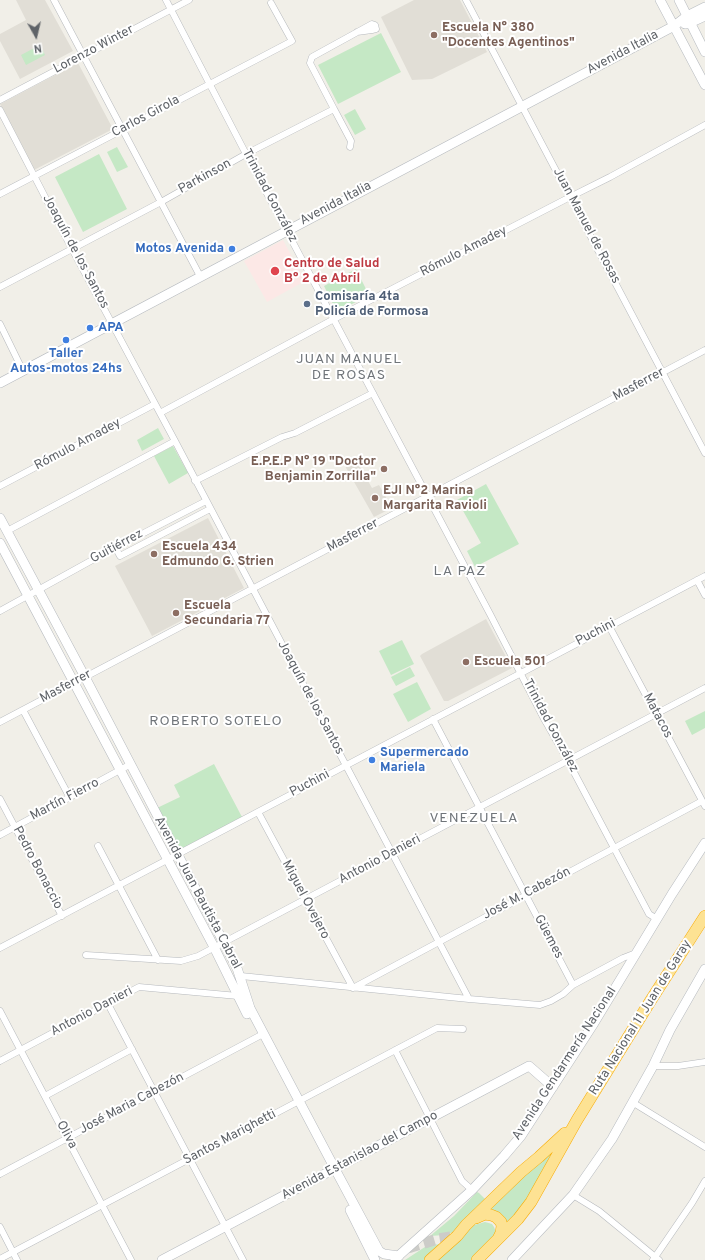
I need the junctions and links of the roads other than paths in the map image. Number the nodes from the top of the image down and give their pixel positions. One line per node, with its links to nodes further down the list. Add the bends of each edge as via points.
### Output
1 (54, 0): 15 (street)
2 (166, 0): 9 (street, Trinidad González)
3 (189, 0): 9 (street, Lorenzo Winter)
4 (466, 0): 19 (street, Juan Manuel de Rosas)
5 (660, 0): 12 (main road)
6 (679, 0): 11 (main road)
7 (271, 3): 16 (street, Carlos Girola, via 292,41)
8 (705, 7): 11 (main road, Avenida Italia)
9 (171, 10): 15 (street, Lorenzo Winter); 16 (street, Trinidad González)
10 (705, 16): 11 (main road, Avenida Italia)
11 (689, 20): 12 (main road, Avenida Italia); 14 (main road)
12 (674, 26): 17 (main road); 19 (main road, Avenida Italia)
13 (357, 32): 20 (street, via 312,57 310,63)
14 (705, 52)
15 (83, 56): 18 (street, Lorenzo Winter); 23 (street)
16 (210, 84): 23 (street, Carlos Girola); 25 (street, Trinidad González)
17 (705, 85)
18 (0, 100)
19 (522, 106): 28 (street, Juan Manuel de Rosas); 30 (main road, Avenida Italia)
20 (334, 109): 24 (street, via 352,141); 25 (street, Parkinson)
21 (0, 110): 26 (street, Joaquín de los Santos)
22 (705, 125): 28 (street, Rómulo Amadey)
23 (122, 130): 26 (street, Carlos Girola); 29 (street)
24 (350, 147)
25 (246, 154): 29 (street, Parkinson); 30 (street, Trinidad González)
26 (35, 176): 27 (street, Carlos Girola); 31 (street, Joaquín de los Santos)
27 (0, 194)
28 (570, 197): 34 (street, Rómulo Amadey); 39 (street, Juan Manuel de Rosas)
29 (161, 202): 31 (street, Parkinson); 32 (street)
30 (287, 230): 32 (main road, Avenida Italia); 34 (street, Trinidad González)
31 (72, 249): 33 (street, Parkinson); 36 (street, Joaquín de los Santos)
32 (200, 276): 36 (main road, Avenida Italia)
33 (0, 287)
34 (334, 319): 41 (street, Trinidad González); 43 (street, Rómulo Amadey)
35 (0, 324): 38 (street)
36 (113, 324): 38 (main road, Avenida Italia); 42 (street, Joaquín de los Santos)
37 (705, 350): 39 (street, Masferrer)
38 (23, 371): 40 (main road, Avenida Italia)
39 (663, 373): 46 (street, Juan Manuel de Rosas); 50 (street, Masferrer)
40 (0, 383)
41 (373, 393): 48 (street); 50 (street, Trinidad González)
42 (155, 404): 43 (street, Joaquín de los Santos); 49 (street, Rómulo Amadey)
43 (160, 413): 44 (street, Joaquín de los Santos)
44 (175, 441): 47 (street); 48 (street, Joaquín de los Santos)
45 (150, 447): 47 (street)
46 (705, 452)
47 (154, 453): 54 (street)
48 (195, 481): 51 (street, Joaquín de los Santos)
49 (0, 486)
50 (428, 496): 61 (street, Masferrer); 66 (street, Trinidad González)
51 (206, 501): 52 (street, Joaquín de los Santos); 56 (street, Guitiérrez)
52 (210, 509): 56 (street, via 120,556); 61 (street, Joaquín de los Santos)
53 (0, 518): 54 (main road, Avenida Juan Bautista Cabral)
54 (7, 531): 60 (main road, Avenida Juan Bautista Cabral)
55 (0, 543): 57 (main road, Avenida Juan Bautista Cabral)
56 (115, 548): 60 (street, Guitiérrez)
57 (3, 554): 62 (main road, Avenida Juan Bautista Cabral)
58 (705, 576): 59 (street, Puchini)
59 (697, 580): 63 (street); 65 (street, Puchini)
60 (38, 589): 62 (street, Guitiérrez); 67 (main road, Avenida Juan Bautista Cabral)
61 (253, 589): 67 (street, Masferrer); 76 (street, Joaquín de los Santos)
62 (28, 595): 64 (street, Guitiérrez); 68 (main road, Avenida Juan Bautista Cabral)
63 (705, 595)
64 (0, 611)
65 (609, 626): 66 (street, Puchini); 71 (street, Matacos)
66 (521, 674): 72 (street, Puchini); 74 (street, Trinidad González)
67 (85, 677): 68 (street, Masferrer); 75 (main road, Avenida Juan Bautista Cabral)
68 (74, 683): 70 (street, Masferrer); 77 (main road, Avenida Juan Bautista Cabral)
69 (705, 688): 71 (street, Antonio Danieri)
70 (23, 710): 73 (street, Masferrer); 78 (street)
71 (656, 714): 74 (street, Antonio Danieri); 80 (street, Matacos)
72 (433, 719): 76 (street, Puchini); 81 (street, Güemes)
73 (0, 722)
74 (568, 760): 81 (street, Antonio Danieri); 87 (street, Trinidad González)
75 (131, 764): 77 (street, Martín Fierro); 89 (main road, Avenida Juan Bautista Cabral)
76 (346, 766): 82 (street, Puchini); 88 (street, Joaquín de los Santos)
77 (121, 770): 78 (street, Martín Fierro); 90 (main road, Avenida Juan Bautista Cabral)
78 (70, 798): 83 (street, Martín Fierro)
79 (0, 799): 83 (street, Pedro Bonaccio)
80 (704, 804): 87 (street, José M. Cabezón)
81 (480, 807): 88 (street, Antonio Danieri); 92 (street, Güemes)
82 (258, 812): 89 (street, Puchini); 93 (street, Miguel Ovejero)
83 (14, 827): 84 (street, Martín Fierro); 94 (street, Pedro Bonaccio)
84 (0, 835)
85 (705, 843): 96 (main road, Avenida Gendarmería Nacional)
86 (98, 846): 91 (street)
87 (615, 849): 92 (street, José M. Cabezón); 96 (street, Trinidad González, via 649,914)
88 (392, 854): 93 (street, Antonio Danieri); 98 (street, Joaquín de los Santos)
89 (177, 855): 90 (street, Puchini); 97 (main road, Avenida Juan Bautista Cabral)
90 (168, 860): 91 (street, Puchini); 99 (main road, Avenida Juan Bautista Cabral)
91 (118, 886): 94 (street, Puchini); 103 (street)
92 (526, 895): 98 (street, José M. Cabezón); 106 (street, Güemes)
93 (305, 900): 97 (street, Antonio Danieri); 107 (street, Miguel Ovejero)
94 (62, 916): 100 (street, Puchini)
95 (705, 916): 126 (highway, Ruta Nacional 11 Juan de Garay)
96 (656, 919): 101 (main road, Avenida Gendarmería Nacional)
97 (224, 942): 99 (street, Antonio Danieri); 105 (main road, Avenida Juan Bautista Cabral)
98 (438, 942): 107 (street, José M. Cabezón); 109 (street, Joaquín de los Santos)
99 (214, 947): 103 (street, Antonio Danieri, via 181,962); 108 (main road, Avenida Juan Bautista Cabral)
100 (0, 948)
101 (636, 953): 106 (street); 120 (main road, Avenida Gendarmería Nacional)
102 (86, 955): 103 (street, Antonio Danieri)
103 (158, 960)
104 (705, 969): 119 (main road, via 670,1030)
105 (240, 976): 107 (street); 113 (main road, Avenida Juan Bautista Cabral)
106 (573, 985): 109 (street, via 563,994 540,1005)
107 (353, 988): 109 (street)
108 (238, 996): 110 (street, Antonio Danieri, via 139,987); 113 (main road, Avenida Juan Bautista Cabral)
109 (469, 999)
110 (108, 1004): 114 (street); 115 (street, Antonio Danieri)
111 (0, 1010): 115 (street, Oliva)
112 (463, 1029): 116 (street, Santos Marighetti, via 437,1028)
113 (261, 1035): 121 (street, José Maria Cabezón); 124 (main road, Avenida Juan Bautista Cabral)
114 (132, 1049): 121 (street); 122 (street)
115 (21, 1050): 117 (street, Antonio Danieri); 122 (street, Oliva)
116 (395, 1050): 124 (street, Santos Marighetti); 125 (street)
117 (0, 1061)
118 (705, 1062): 119 (street)
119 (653, 1066): 123 (main road)
120 (553, 1087): 125 (main road, Avenida Estanislao del Campo, via 529,1066); 133 (main road, Avenida Gendarmería Nacional, via 521,1136)
121 (154, 1092): 127 (street, José Maria Cabezón); 129 (street)
122 (45, 1096): 127 (street, Oliva)
123 (632, 1102): 128 (street); 134 (main road, via 612,1139)
124 (296, 1103): 129 (street, Santos Marighetti); 130 (main road, Avenida Juan Bautista Cabral)
125 (430, 1118): 130 (main road, Avenida Estanislao del Campo); 133 (street, via 462,1181)
126 (577, 1120): 136 (highway, Ruta Nacional 11 Juan de Garay); 139 (highway, Ruta Nacional 11 Juan de Garay, via 531,1202)
127 (67, 1138): 131 (street, José Maria Cabezón); 135 (street, Oliva)
128 (705, 1147)
129 (190, 1159): 135 (street, Santos Marighetti); 138 (street)
130 (332, 1170): 138 (main road, Avenida Estanislao del Campo); 141 (main road, Avenida Juan Bautista Cabral, via 379,1251); 148 (main road, Avenida Juan Bautista Cabral)
131 (0, 1174)
132 (705, 1181): 143 (street)
133 (472, 1190): 141 (main road, Avenida Gendarmería Nacional)
134 (573, 1195): 143 (street, via 599,1212); 151 (main road)
135 (102, 1205): 140 (street, Santos Marighetti); 145 (street, Oliva)
136 (473, 1219): 139 (highway, via 485,1214 496,1217 502,1226); 149 (highway, Ruta Nacional 11 Juan de Garay)
137 (0, 1227): 140 (street)
138 (225, 1227): 146 (main road, Avenida Estanislao del Campo); 147 (street)
139 (498, 1240): 150 (highway, Ruta Nacional 11 Juan de Garay)
140 (13, 1252): 142 (street, Santos Marighetti); 144 (street)
141 (396, 1258)
142 (0, 1259)
143 (655, 1259)
144 (17, 1260)
145 (131, 1260)
146 (162, 1260)
147 (243, 1260)
148 (375, 1260)
149 (430, 1260)
150 (478, 1260)
151 (512, 1260)

